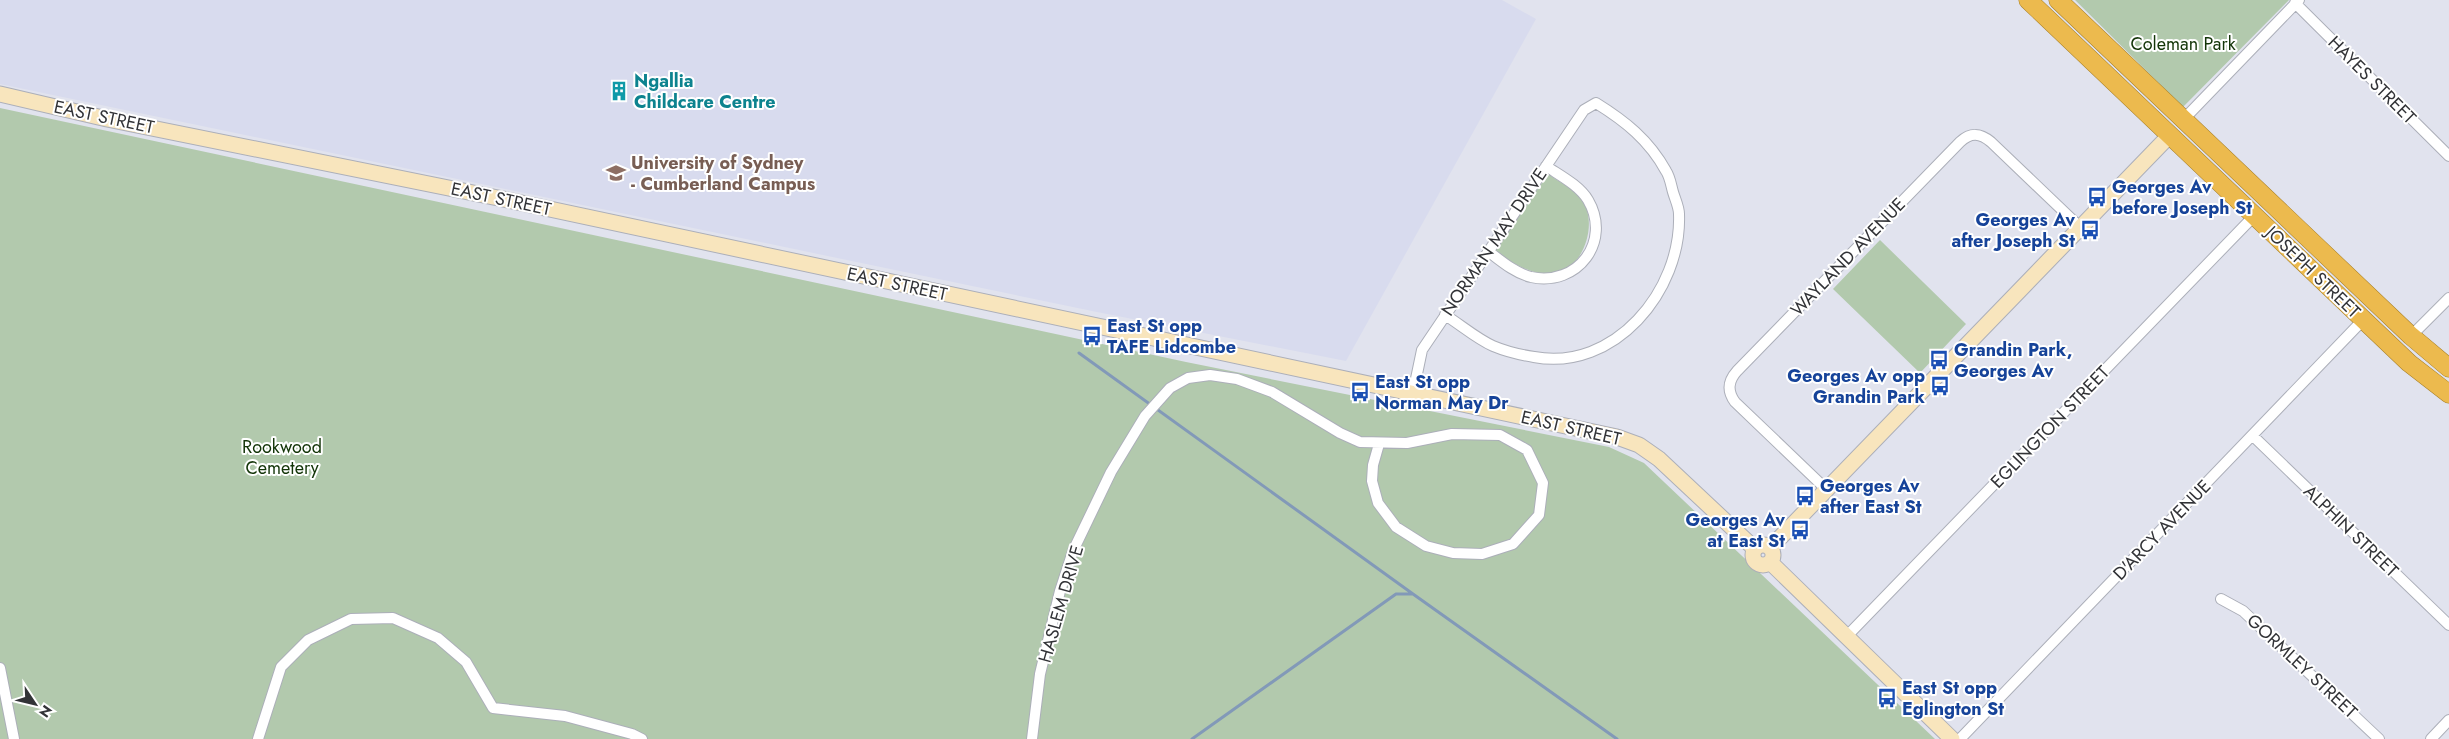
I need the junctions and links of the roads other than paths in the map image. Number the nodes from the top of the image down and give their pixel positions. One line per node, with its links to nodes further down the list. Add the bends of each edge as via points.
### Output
1 (2028, 0): 6 (highway, JOSEPH STREET)
2 (2058, 0): 5 (highway, JOSEPH STREET)
3 (2297, 2): 5 (street); 7 (street, HAYES STREET)
4 (0, 94): 17 (main road, EAST STREET)
5 (2184, 119): 6 (highway); 15 (highway, JOSEPH STREET)
6 (2170, 135): 9 (highway, JOSEPH STREET); 10 (main road)
7 (2449, 156)
8 (1546, 166): 11 (street, NORMAN MAY DRIVE); 11 (street, via 1588,198 1595,215 1593,246 1584,262 1559,278 1544,279 1515,271); 13 (street, NORMAN MAY DRIVE, via 1584,110 1596,103 1644,138 1667,172 1679,213 1676,246 1663,287 1639,320 1608,345 1573,357 1535,358 1493,346)
9 (2254, 216): 14 (highway, JOSEPH STREET); 25 (street, EGLINGTON STREET)
10 (2081, 228): 21 (main road); 21 (street, WAYLAND AVENUE, via 1991,142 1982,136 1970,135 1744,364 1730,382 1730,396)
11 (1488, 252): 13 (street, NORMAN MAY DRIVE)
12 (2449, 298): 15 (street)
13 (1445, 315): 17 (street, NORMAN MAY DRIVE, via 1422,350)
14 (2363, 320): 18 (highway, JOSEPH STREET, via 2422,375); 19 (street, D'ARCY AVENUE)
15 (2411, 336): 16 (highway, JOSEPH STREET)
16 (2449, 368)
17 (1413, 393): 22 (main road, EAST STREET, via 1617,437 1640,445)
18 (2449, 394)
19 (2253, 436): 24 (street, ALPHIN STREET); 33 (street, D'ARCY AVENUE)
20 (1379, 444): 20 (street, via 1372,481 1378,503 1396,527 1426,546 1453,553 1482,554 1513,544 1539,514 1543,483 1531,458 1527,450 1500,435 1452,434 1407,443); 31 (street, HASLEM DRIVE, via 1360,442 1340,433 1272,392 1237,380 1210,375 1188,378 1170,388 1145,416 1111,472 1073,551 1040,674)
21 (1827, 490): 22 (main road)
22 (1765, 553): 25 (main road, EAST STREET)
23 (2221, 599): 34 (street, GORMLEY STREET, via 2243,610)
24 (2449, 625)
25 (1846, 637): 32 (main road, EAST STREET)
26 (0, 668): 28 (street)
27 (2449, 720): 35 (street)
28 (14, 739)
29 (258, 739): 30 (street, via 281,667 308,640 351,619 393,618 438,638 466,662 493,708 565,716)
30 (642, 739)
31 (1032, 739)
32 (1952, 739)
33 (1960, 739)
34 (2379, 739)
35 (2430, 739)

